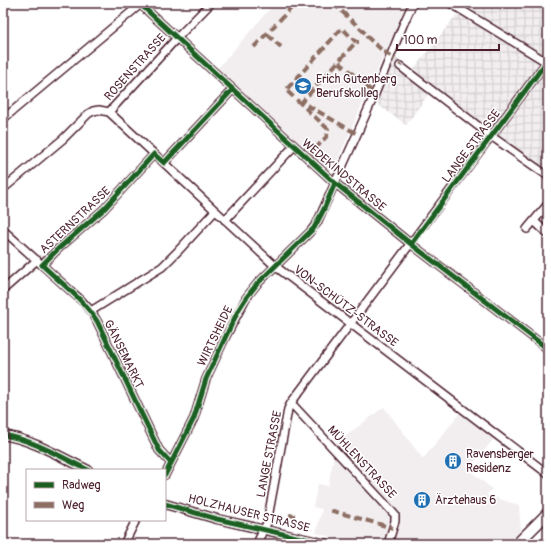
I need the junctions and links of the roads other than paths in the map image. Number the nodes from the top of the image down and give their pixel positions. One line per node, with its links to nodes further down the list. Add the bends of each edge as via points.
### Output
1 (140, 3): 5 (street, WEDEKINDSTRASSE); 10 (street)
2 (211, 3): 5 (street, ROSENSTRASSE)
3 (413, 3): 16 (street, WIRTSHEIDE)
4 (450, 3): 6 (street)
5 (177, 38): 8 (street, WEDEKINDSTRASSE); 9 (street, ROSENSTRASSE)
6 (548, 61): 11 (street, LANGE STRASSE)
7 (400, 66): 11 (street)
8 (233, 89): 12 (street, WEDEKINDSTRASSE); 14 (street)
9 (107, 112): 13 (street, VON-SCHÜTZ-STRASSE); 17 (street, via 99,110 88,114 63,139)
10 (3, 119)
11 (491, 136): 15 (street); 25 (street, LANGE STRASSE)
12 (294, 146): 16 (street, WEDEKINDSTRASSE); 20 (street)
13 (154, 154): 14 (street, VON-SCHÜTZ-STRASSE); 26 (street, ASTERNSTRASSE, via 104,209)
14 (164, 163): 19 (street, VON-SCHÜTZ-STRASSE)
15 (548, 176)
16 (335, 183): 25 (street, WEDEKINDSTRASSE); 27 (street, WIRTSHEIDE, via 314,228)
17 (3, 189)
18 (548, 204): 21 (street)
19 (215, 211): 20 (street, VON-SCHÜTZ-STRASSE); 29 (street, via 162,267)
20 (225, 220): 27 (street, VON-SCHÜTZ-STRASSE)
21 (534, 221): 23 (street); 24 (street)
22 (3, 230): 26 (street, GÄNSEMARKT)
23 (527, 230)
24 (548, 234)
25 (411, 244): 30 (street, LANGE STRASSE); 31 (street, WEDEKINDSTRASSE)
26 (40, 263): 28 (street, ASTERNSTRASSE); 29 (street, GÄNSEMARKT)
27 (275, 266): 30 (street, VON-SCHÜTZ-STRASSE); 34 (street, WIRTSHEIDE, via 251,291 239,309 206,379 194,418)
28 (3, 290)
29 (91, 311): 34 (street, GÄNSEMARKT, via 160,450)
30 (351, 324): 32 (street, LANGE STRASSE); 37 (street, VON-SCHÜTZ-STRASSE)
31 (548, 349)
32 (291, 403): 41 (street, LANGE STRASSE, via 286,415 267,523); 45 (street, MÜHLENSTRASSE, via 395,515)
33 (3, 435): 35 (street, via 34,445)
34 (171, 463): 36 (street, WIRTSHEIDE)
35 (86, 469)
36 (166, 473)
37 (548, 474)
38 (166, 504): 41 (street, HOLZHAUSER STRASSE)
39 (548, 513): 46 (main road)
40 (136, 521): 42 (street)
41 (263, 530): 43 (street, LANGE STRASSE); 44 (street, HOLZHAUSER STRASSE)
42 (124, 544)
43 (258, 544)
44 (327, 544)
45 (388, 544)
46 (517, 544)

